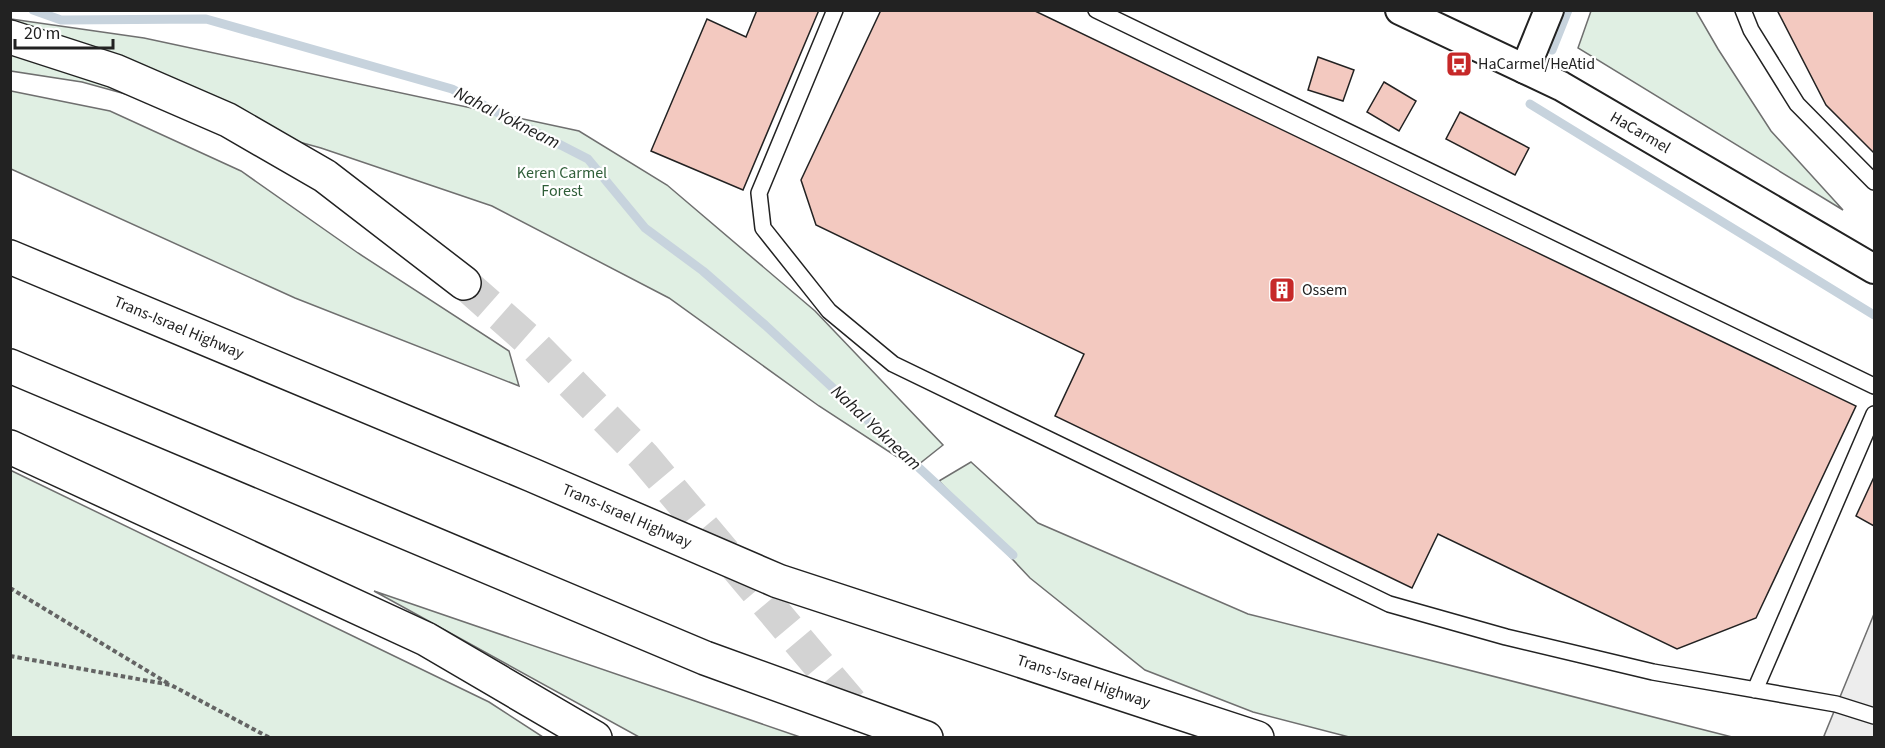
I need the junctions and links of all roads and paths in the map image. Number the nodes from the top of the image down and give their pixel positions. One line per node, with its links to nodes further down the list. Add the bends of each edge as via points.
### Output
1 (835, 10): 19 (lane, via 759,193 763,228 829,311 893,364 1389,604 1653,672)
2 (1096, 10): 13 (lane)
3 (1400, 10): 7 (street, HaCarmel)
4 (1549, 10): 7 (street)
5 (1743, 10): 8 (lane, via 1751,30 1797,104)
6 (10, 38): 11 (highway, via 115,71 228,120 325,176)
7 (1525, 69): 10 (street, HaCarmel, via 1561,86)
8 (1875, 182)
9 (10, 256): 24 (highway, Trans-Israel Highway, via 778,581)
10 (1875, 269)
11 (464, 283)
12 (10, 366): 23 (highway, via 705,658)
13 (1875, 386)
14 (1875, 414): 19 (lane)
15 (10, 447): 22 (highway, via 426,639)
16 (10, 588): 18 (path)
17 (10, 656): 18 (path)
18 (171, 685): 21 (path)
19 (1755, 690): 20 (lane, via 1836,704)
20 (1875, 716)
21 (270, 738)
22 (595, 738)
23 (926, 738)
24 (1257, 738)

